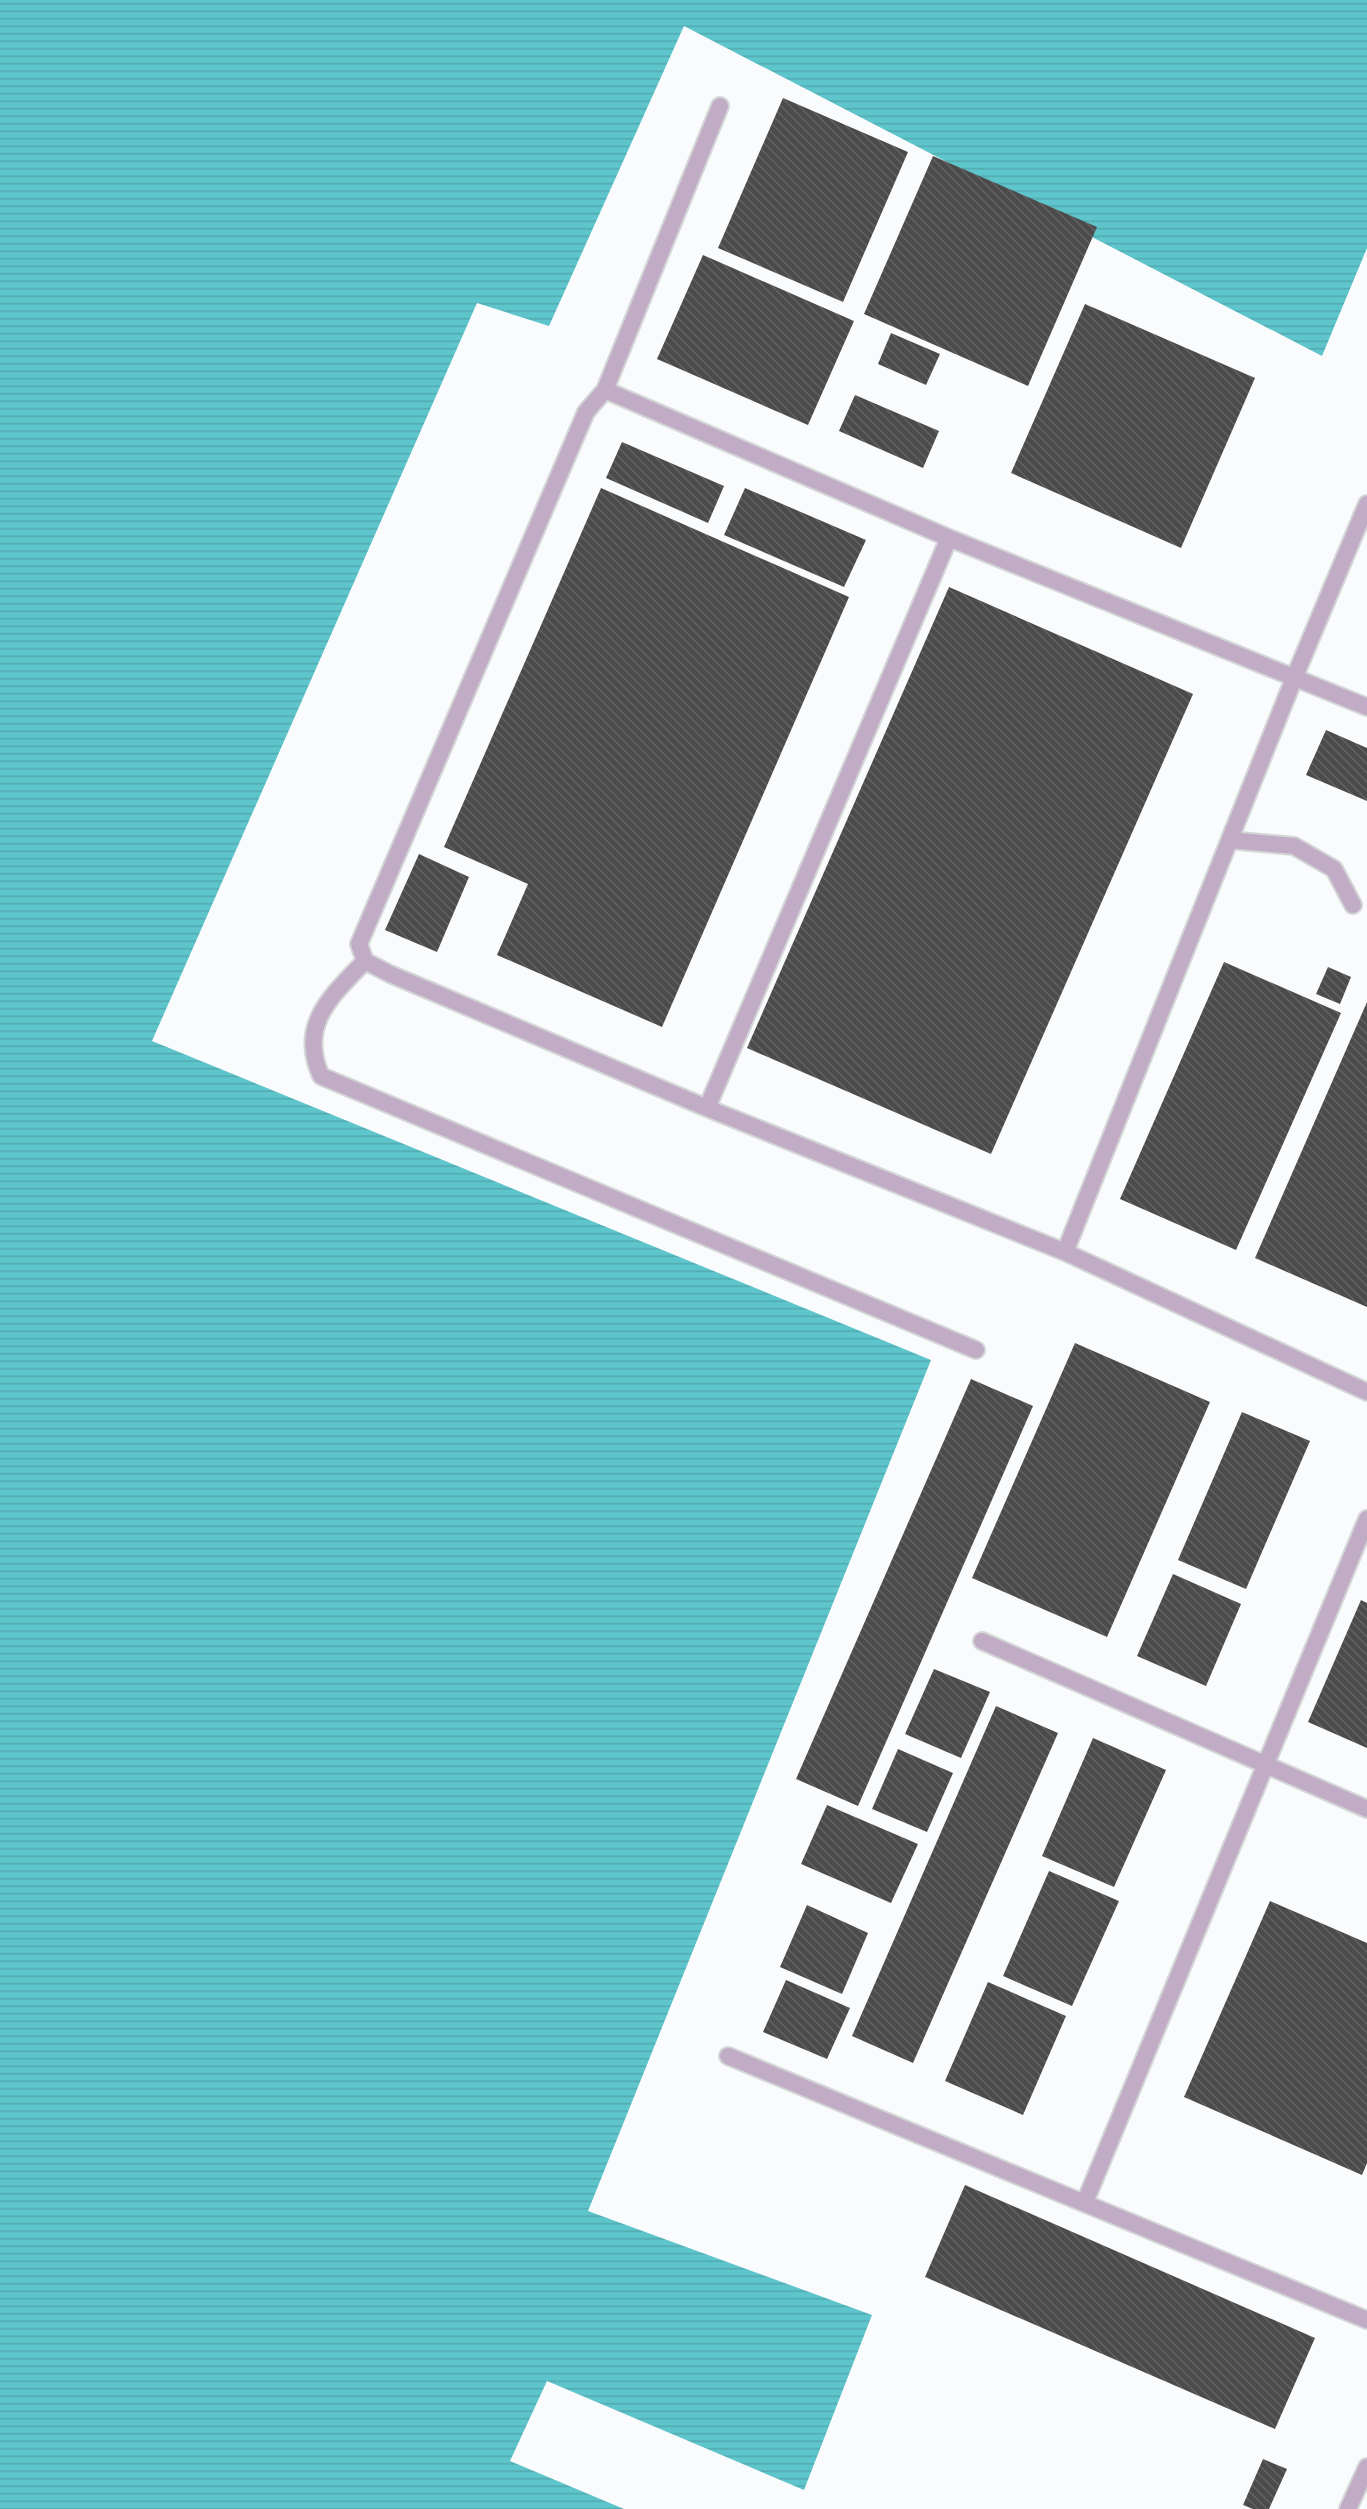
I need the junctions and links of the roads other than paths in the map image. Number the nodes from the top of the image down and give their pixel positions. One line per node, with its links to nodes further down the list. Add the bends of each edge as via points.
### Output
1 (720, 106): 2 (lane)
2 (605, 390): 4 (lane); 9 (lane, via 586,412 359,944)
3 (1367, 504): 5 (lane)
4 (949, 538): 5 (lane); 10 (lane)
5 (1295, 676): 6 (lane); 7 (lane)
6 (1367, 707)
7 (1230, 840): 8 (lane, via 1294,846 1334,869); 11 (lane)
8 (1353, 905)
9 (365, 961): 10 (lane); 12 (lane, via 333,994 314,1026 312,1056 321,1076)
10 (707, 1108): 11 (lane)
11 (1065, 1252): 13 (lane)
12 (976, 1350)
13 (1367, 1392)
14 (1367, 1519): 16 (lane)
15 (982, 1641): 16 (lane)
16 (1266, 1765): 17 (lane); 19 (lane)
17 (1367, 1809)
18 (728, 2055): 19 (lane)
19 (1085, 2202): 20 (lane)
20 (1367, 2320)
21 (1367, 2467): 22 (lane)
22 (1348, 2509)

